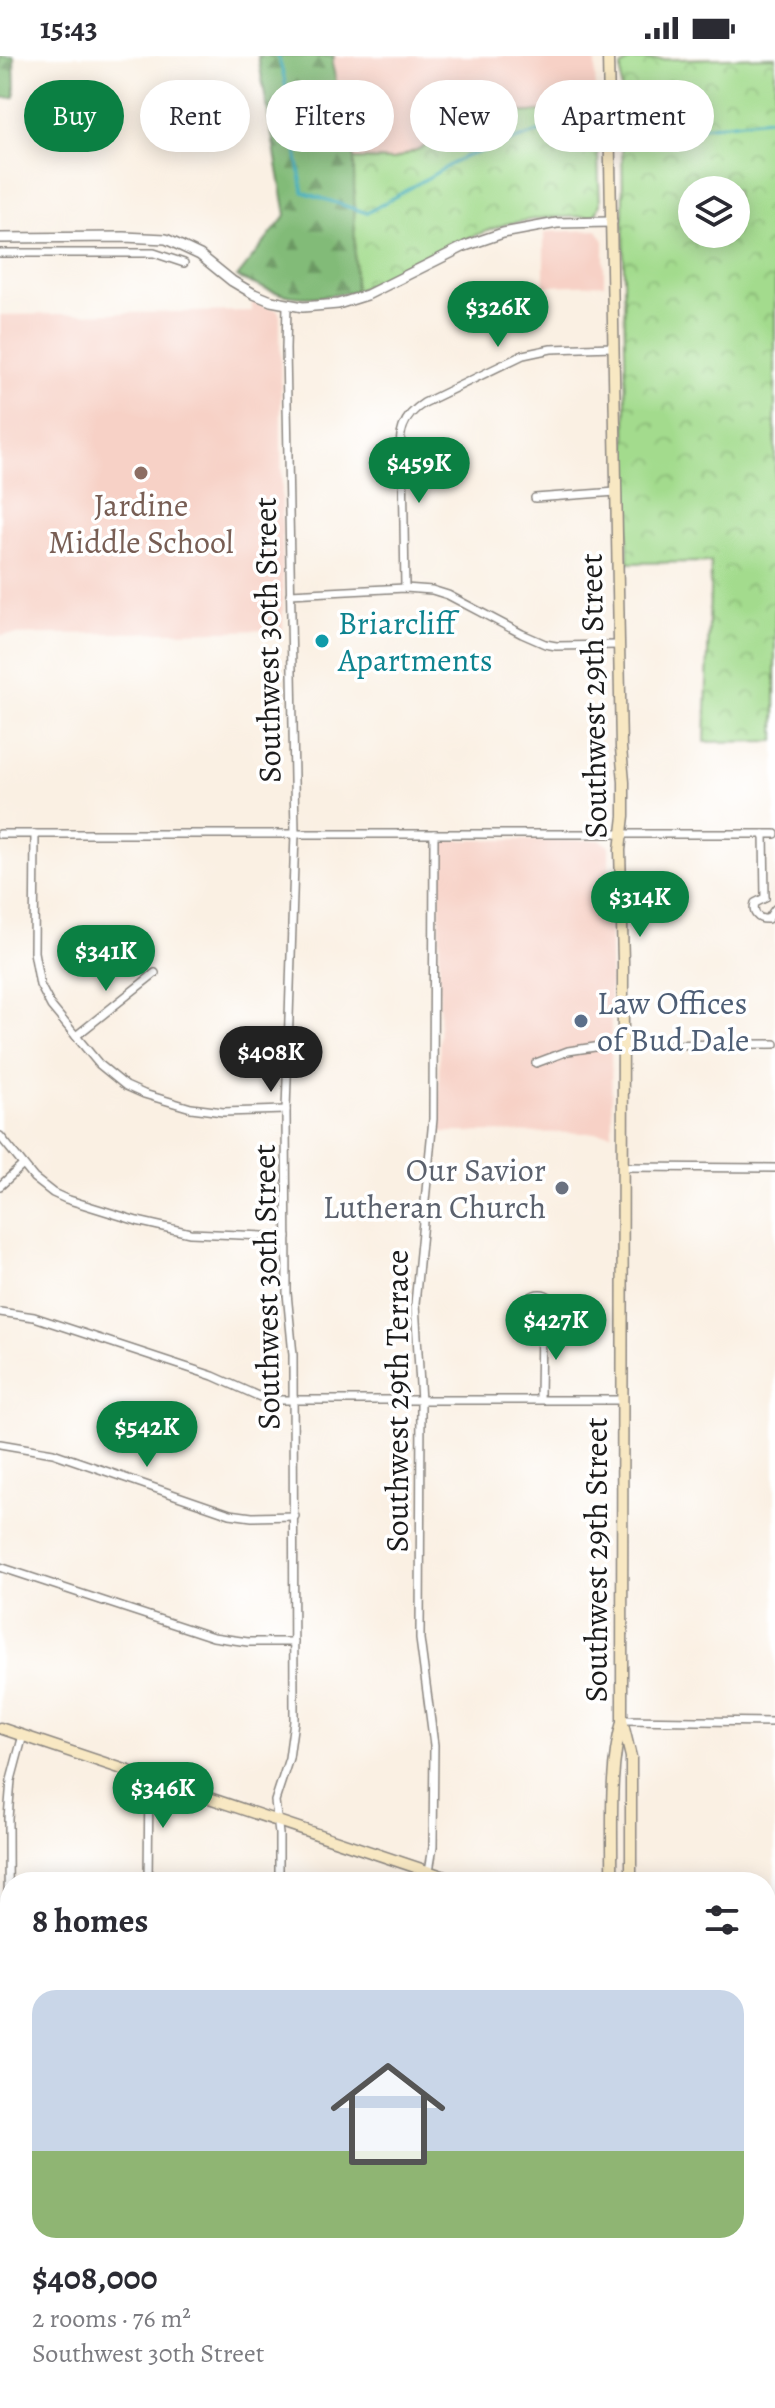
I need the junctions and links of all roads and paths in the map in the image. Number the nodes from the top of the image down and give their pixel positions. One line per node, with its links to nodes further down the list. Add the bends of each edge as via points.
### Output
1 (608, 56): 2 (main road, Southwest 29th Street)
2 (612, 222): 10 (street, via 557,223 503,233 354,300); 11 (main road, Southwest 29th Street)
3 (114, 237): 5 (street); 8 (street); 10 (street, via 166,239 200,255 254,294)
4 (0, 238): 5 (street)
5 (21, 238): 7 (street)
6 (0, 253): 7 (street)
7 (21, 253): 8 (street)
8 (114, 253): 9 (street, via 154,253)
9 (184, 263)
10 (287, 305): 15 (street, Southwest 30th Street)
11 (613, 347): 12 (main road, Southwest 29th Street); 14 (street, via 523,355 408,416 399,441)
12 (616, 492): 13 (street); 16 (main road, Southwest 29th Street)
13 (535, 498)
14 (405, 588): 15 (street); 16 (street, via 448,595 545,644)
15 (290, 594): 17 (street, Southwest 30th Street)
16 (619, 645): 18 (main road, Southwest 29th Street)
17 (295, 833): 20 (street); 21 (street); 31 (street, Southwest 30th Street)
18 (622, 833): 21 (street); 22 (street); 29 (main road, Southwest 29th Street)
19 (0, 834): 20 (street)
20 (35, 834): 27 (street, via 36,970 51,1006)
21 (434, 834): 43 (street, Southwest 29th Terrace, via 433,1119 415,1304)
22 (764, 834): 23 (street); 24 (street)
23 (775, 834)
24 (765, 898): 25 (street); 25 (street, via 755,903 756,915 768,919)
25 (775, 908)
26 (155, 973): 27 (street)
27 (76, 1036): 31 (street, via 110,1075 144,1094 214,1111)
28 (775, 1044): 29 (street)
29 (623, 1045): 30 (street, via 577,1049); 34 (main road, Southwest 29th Street)
30 (536, 1063)
31 (286, 1110): 37 (street, Southwest 30th Street)
32 (0, 1136): 33 (street)
33 (23, 1165): 36 (street); 37 (street, via 53,1193 137,1221 201,1234)
34 (622, 1167): 35 (street); 41 (main road, Southwest 29th Street)
35 (775, 1168)
36 (0, 1186)
37 (287, 1237): 42 (street, Southwest 30th Street)
38 (0, 1312): 42 (street, via 34,1317 199,1371 260,1399)
39 (541, 1324): 39 (street, via 550,1320 555,1308 551,1298 540,1294 529,1300 526,1311); 40 (street)
40 (540, 1399): 41 (street); 43 (street)
41 (623, 1400): 48 (main road, Southwest 29th Street)
42 (294, 1401): 43 (street); 45 (street, Southwest 30th Street)
43 (421, 1401): 54 (street, Southwest 29th Terrace, via 420,1639 434,1745)
44 (0, 1444): 45 (street, via 53,1453 230,1514)
45 (295, 1516): 47 (street, Southwest 30th Street)
46 (0, 1567): 47 (street, via 213,1637)
47 (294, 1642): 53 (street, Southwest 30th Street, via 294,1721 275,1801)
48 (622, 1720): 49 (street); 59 (main road, Southwest 29th Street, via 616,1741); 60 (main road, Southwest 29th Street, via 631,1757)
49 (775, 1722)
50 (0, 1728): 51 (main road)
51 (23, 1735): 52 (main road); 55 (street, via 9,1796)
52 (149, 1777): 53 (main road); 56 (street)
53 (277, 1820): 54 (main road); 57 (street, Southwest 30th Street)
54 (429, 1871): 58 (main road)
55 (4, 1872)
56 (148, 1872)
57 (279, 1872)
58 (432, 1872)
59 (612, 1872)
60 (631, 1872)

